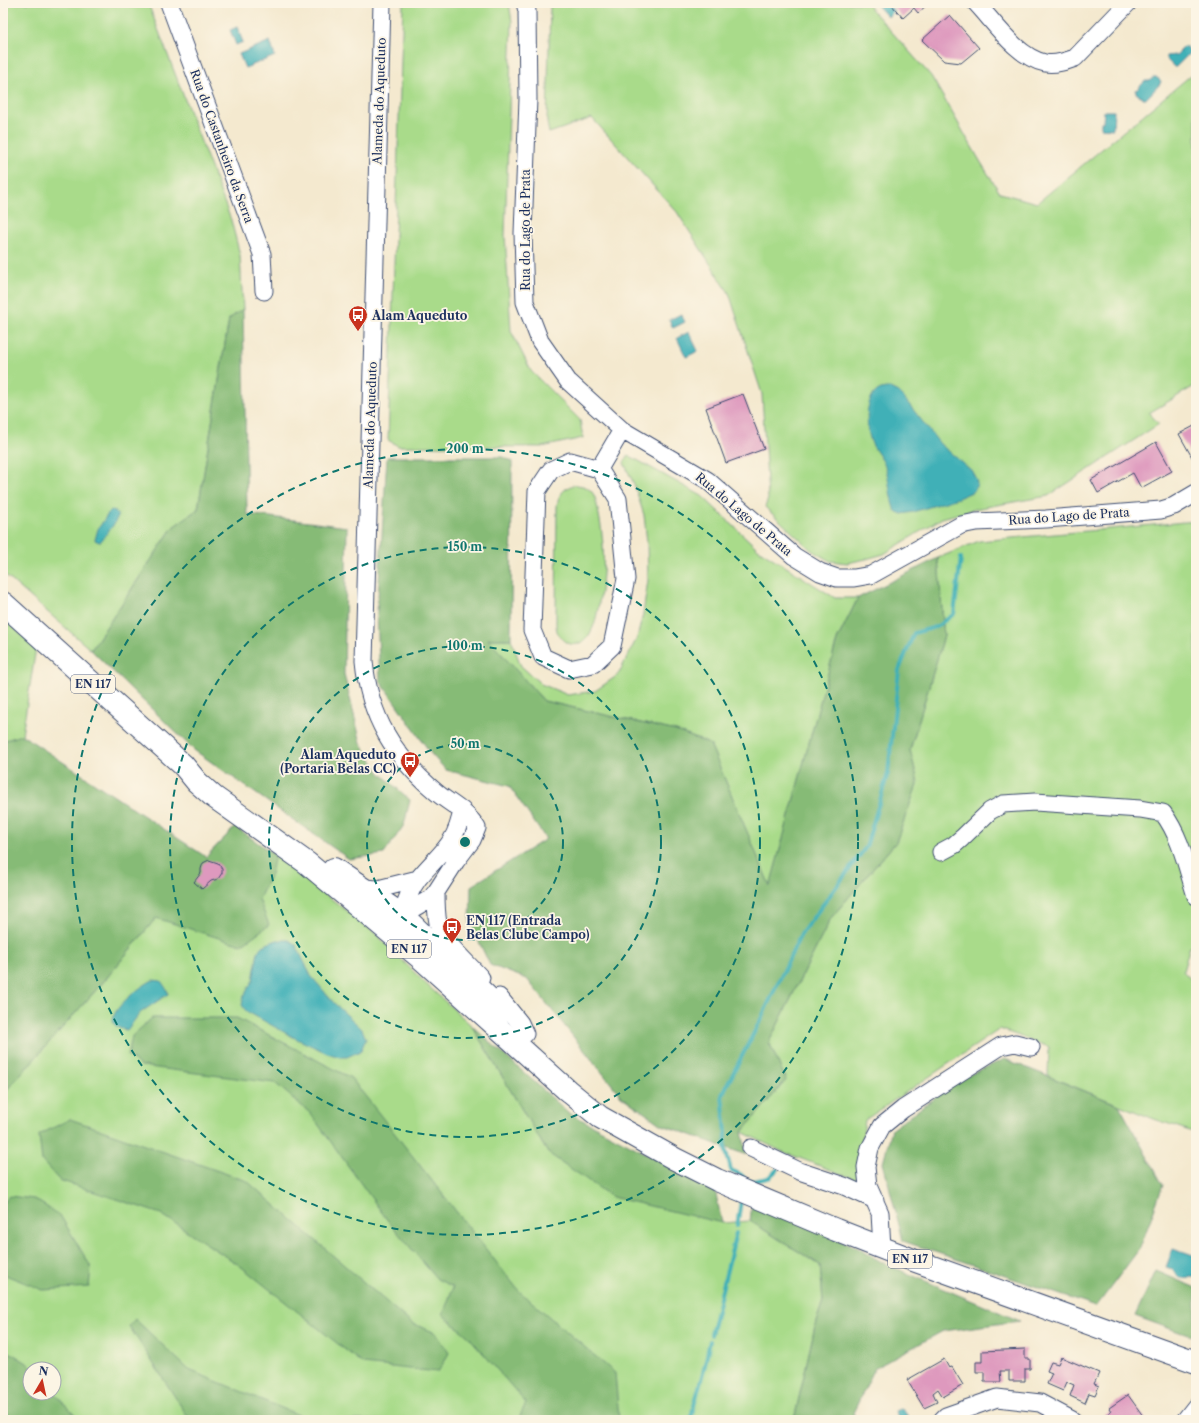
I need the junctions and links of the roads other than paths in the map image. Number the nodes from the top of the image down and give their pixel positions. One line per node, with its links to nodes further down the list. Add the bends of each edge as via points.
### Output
1 (169, 3): 6 (street, Rua do Castanheiro da Serra, via 262,254)
2 (382, 3): 12 (street, Alameda do Aqueduto, via 364,661 366,682 383,730 408,766 441,796)
3 (525, 3): 7 (street, Rua do Lago de Prata, via 528,99 523,233 525,302 540,341 568,381)
4 (976, 3): 5 (street, via 1015,46 1046,64 1075,58)
5 (1128, 3)
6 (264, 291)
7 (622, 430): 8 (street); 9 (street, Rua do Lago de Prata, via 707,480 794,556 820,572 836,578 871,575 961,525 1161,510 1174,506)
8 (599, 469): 8 (street, via 618,499 626,579 612,646 594,664 570,669 543,657 532,630 537,491 551,470 570,461)
9 (1196, 493)
10 (3, 603): 11 (main road, EN 117)
11 (183, 765): 14 (main road, EN 117, via 214,797); 16 (main road, EN 117)
12 (462, 810): 15 (street, via 460,825 453,838 443,853); 17 (street, Alameda do Aqueduto, via 477,828 472,840)
13 (941, 852): 18 (street, via 954,845 990,811 1003,804 1035,802 1163,813 1171,824 1179,844)
14 (307, 863): 19 (main road, via 379,910); 20 (main road, EN 117)
15 (418, 879): 16 (street, via 378,889); 19 (street, via 406,900)
16 (363, 888): 19 (main road, EN 117)
17 (436, 892): 19 (street, Alameda do Aqueduto); 21 (street, via 436,914 448,942 503,1001)
18 (1196, 896)
19 (402, 915): 20 (main road); 21 (main road, EN 117)
20 (411, 950): 23 (main road, EN 117, via 567,1090 600,1117)
21 (525, 1034): 23 (main road, EN 117, via 598,1107)
22 (1031, 1047): 25 (street, via 1015,1043 1001,1046 903,1109 882,1126 870,1148 866,1167 868,1186)
23 (632, 1135): 26 (main road, EN 117, via 717,1180)
24 (751, 1148): 25 (street, via 799,1172 844,1186)
25 (875, 1200): 26 (street, via 880,1213)
26 (882, 1248): 27 (main road, EN 117)
27 (1196, 1362)
28 (1196, 1406): 31 (street)
29 (942, 1420): 30 (street, via 946,1416 997,1398 1040,1403)
30 (1072, 1420)
31 (1185, 1420)

